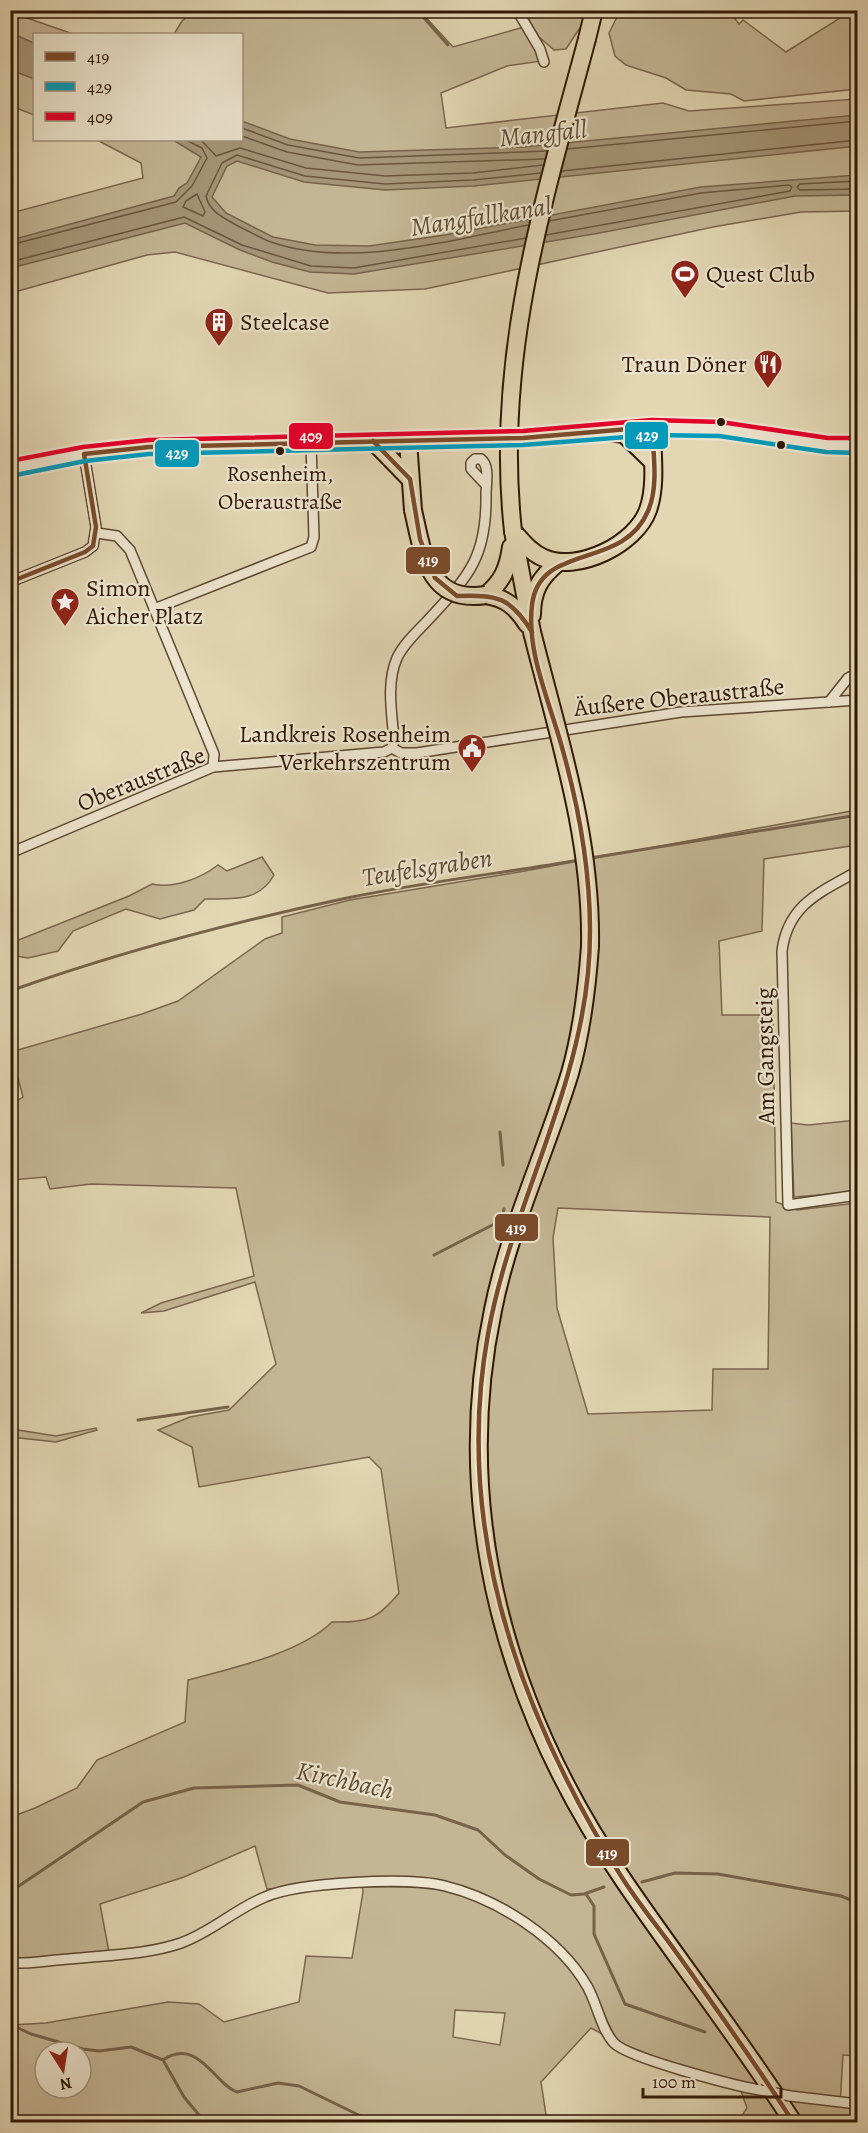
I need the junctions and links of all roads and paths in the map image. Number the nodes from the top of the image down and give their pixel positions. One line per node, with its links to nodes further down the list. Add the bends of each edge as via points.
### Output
1 (517, 10): 3 (street)
2 (594, 10): 15 (highway, bridge, via 528,265 515,343 508,430)
3 (544, 62)
4 (652, 427): 5 (street); 9 (street, via 720,429); 11 (highway)
5 (601, 431): 7 (street); 11 (highway, via 624,434)
6 (373, 441): 7 (street); 8 (street); 13 (highway)
7 (408, 441): 13 (highway)
8 (311, 444): 10 (street, via 149,447); 20 (street, via 311,547)
9 (858, 446)
10 (84, 454): 12 (street); 16 (street)
11 (652, 461): 17 (highway, via 651,496 640,525 620,545 598,555)
12 (10, 469)
13 (410, 479): 19 (highway, bridge, via 424,554 435,578 457,596)
14 (486, 485): 25 (street, via 484,532 472,570 409,640 397,659 391,685)
15 (513, 531): 17 (highway, via 535,553); 19 (highway, via 505,574); 21 (highway)
16 (97, 533): 18 (street, via 93,546 85,552); 20 (street, via 108,533 125,542)
17 (559, 562): 21 (highway, via 533,593)
18 (10, 582)
19 (486, 595): 21 (highway, via 511,603)
20 (154, 609): 26 (street, via 214,754)
21 (532, 632): 32 (highway, bridge, via 579,818 588,873 590,946 583,1017 570,1071 493,1306 482,1368 478,1464 487,1561 507,1645 539,1731 584,1818)
22 (858, 673): 24 (street, via 848,678)
23 (858, 700): 24 (street, Äußere Oberaustraße)
24 (829, 702): 25 (street, Äußere Oberaustraße, via 671,713 417,753 401,753)
25 (392, 748): 26 (street, Oberaustraße, via 384,752)
26 (213, 767): 27 (street, Oberaustraße)
27 (10, 853)
28 (858, 871): 29 (street, Am Gangsteig, via 823,891 795,915 785,931 782,951 788,1205)
29 (858, 1194)
30 (10, 1963): 31 (street, bridge, via 124,1954 171,1946 282,1892 400,1881 441,1885 509,1914 548,1942 586,1984 615,2044 644,2058 723,2082 790,2097)
31 (858, 2104)
32 (793, 2122)

